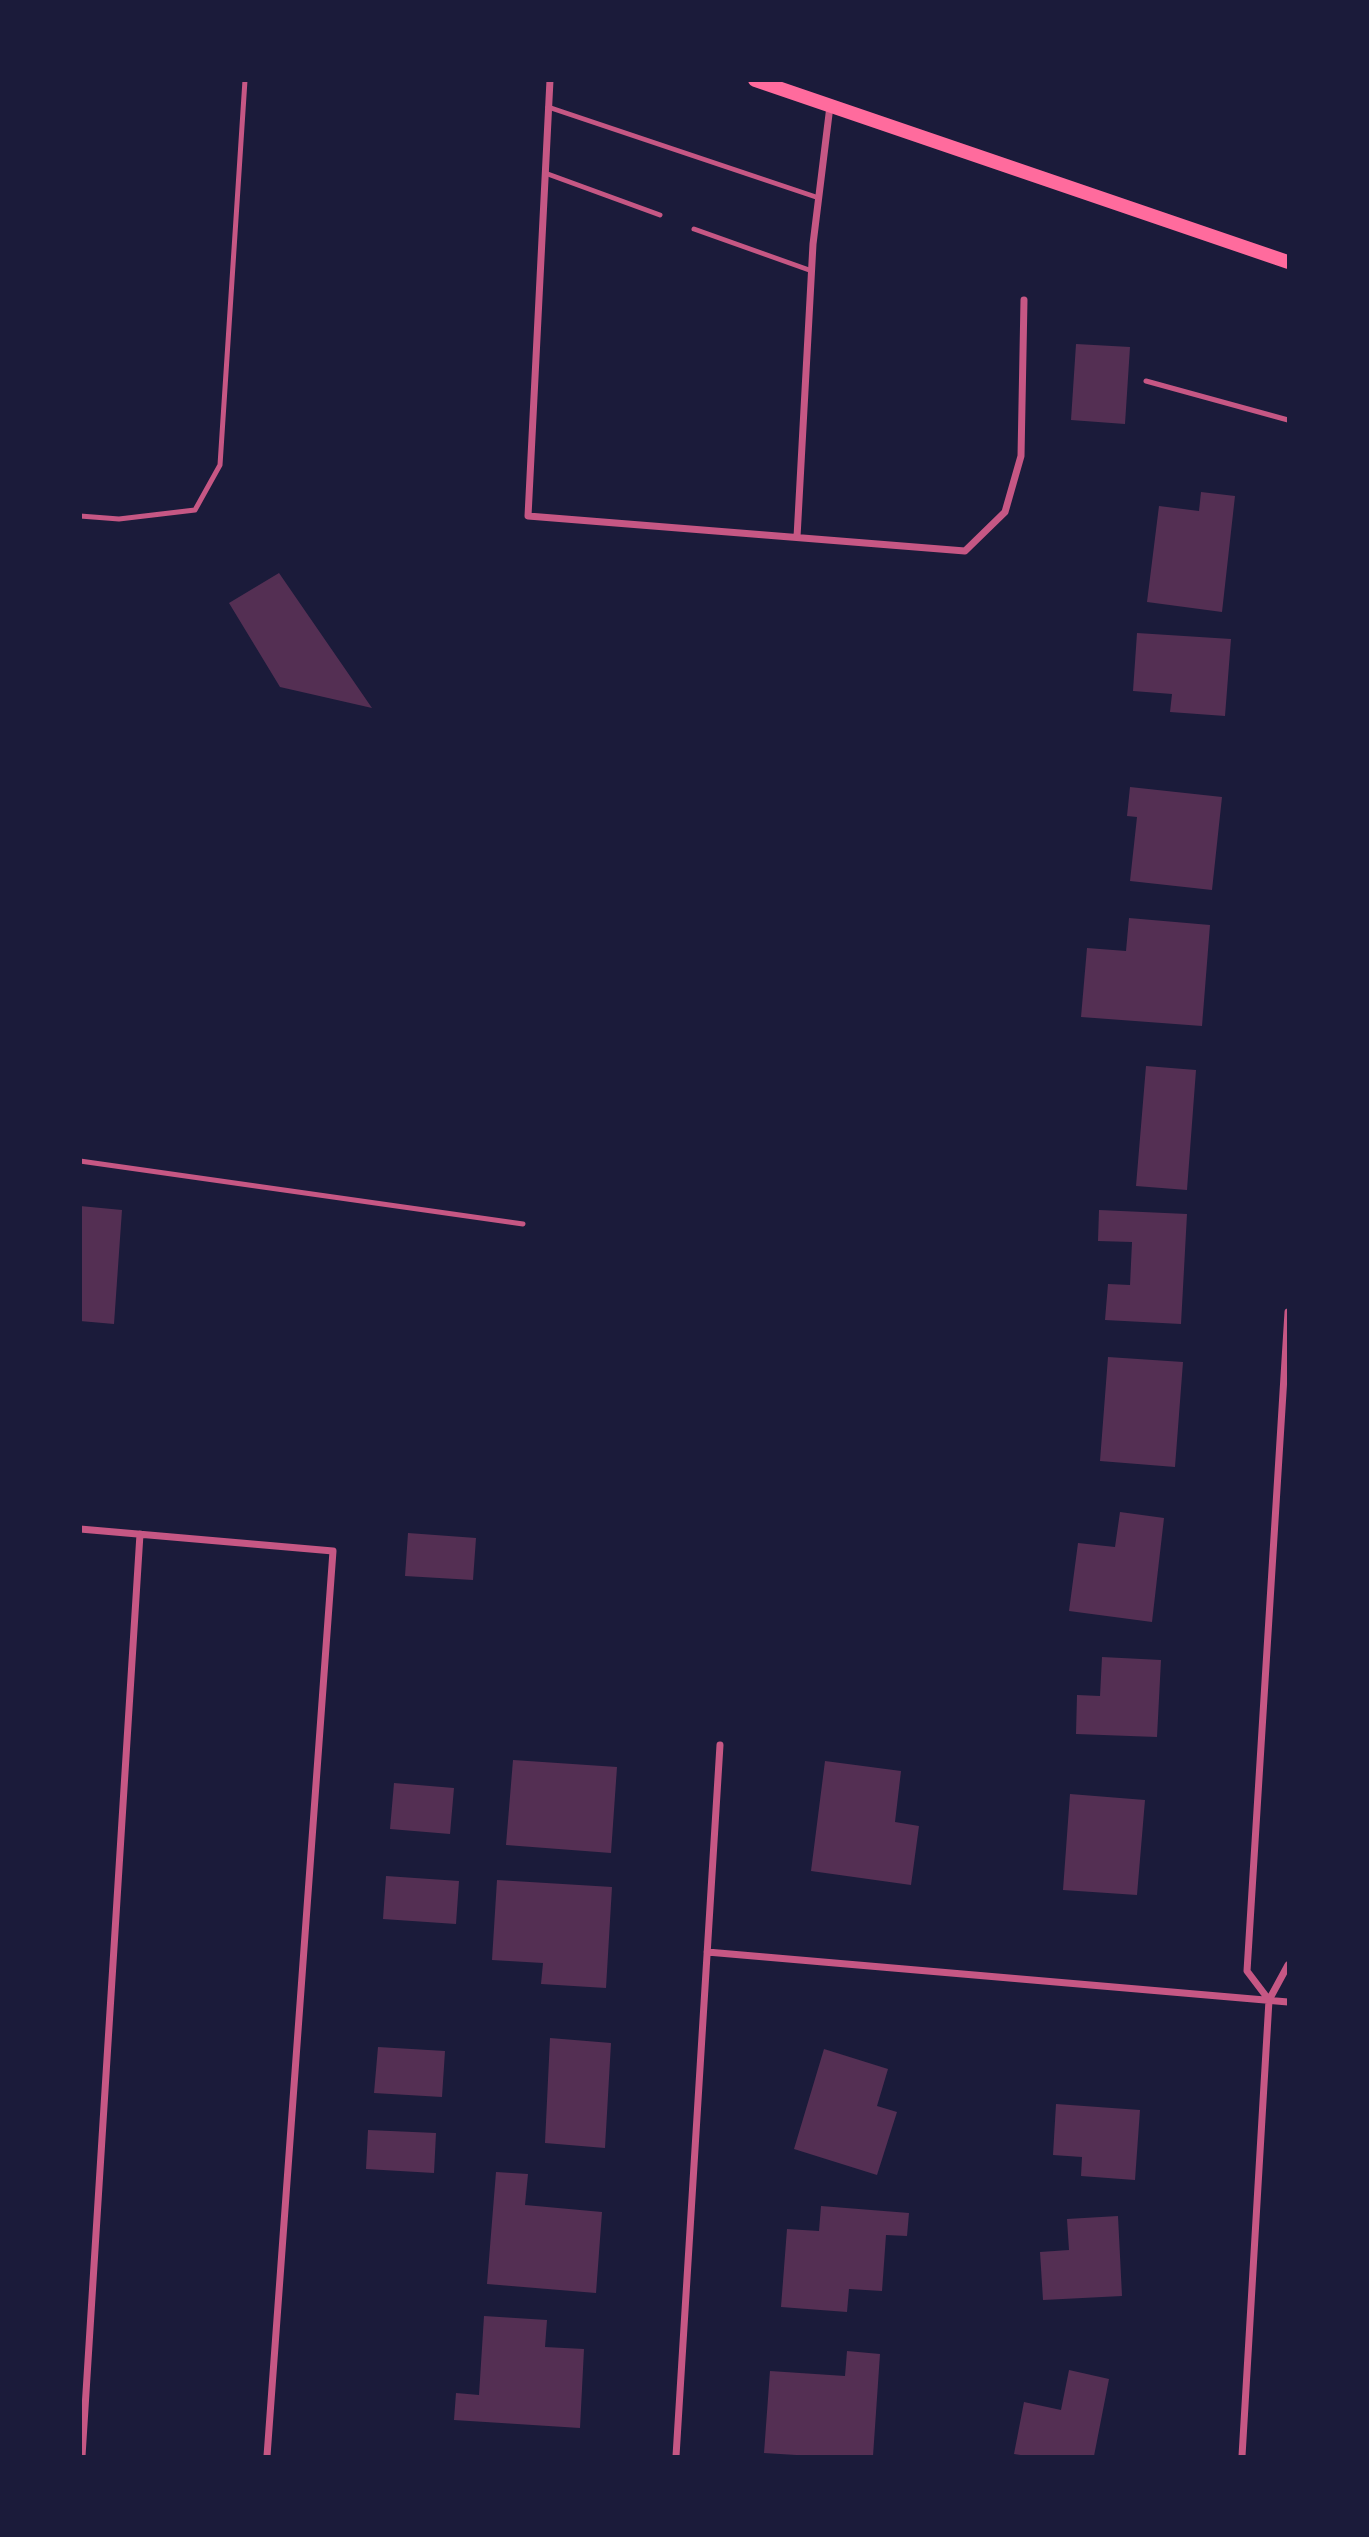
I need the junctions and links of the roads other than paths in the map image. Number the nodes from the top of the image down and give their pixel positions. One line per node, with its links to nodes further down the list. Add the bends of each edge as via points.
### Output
1 (245, 80): 15 (lane, via 220,466 195,510 119,519)
2 (550, 80): 5 (street)
3 (755, 80): 4 (main road)
4 (830, 106): 7 (street); 10 (main road)
5 (548, 107): 6 (street); 7 (lane)
6 (545, 173): 8 (lane); 16 (street, via 528,516)
7 (819, 198): 11 (street)
8 (660, 215)
9 (694, 229): 11 (lane)
10 (1289, 262)
11 (812, 271): 16 (street)
12 (1024, 300): 16 (street, via 1021,456 1005,512 965,551)
13 (1146, 381): 14 (lane)
14 (1289, 420)
15 (80, 516)
16 (797, 537)
17 (80, 1161): 18 (lane)
18 (523, 1224)
19 (1289, 1312): 25 (street, via 1247,1971)
20 (80, 1529): 21 (street)
21 (140, 1534): 27 (street); 28 (street, via 333,1551)
22 (720, 1745): 23 (street)
23 (707, 1952): 25 (street); 29 (street)
24 (1289, 1965): 25 (street)
25 (1269, 2000): 26 (street); 30 (street)
26 (1289, 2002)
27 (82, 2456)
28 (267, 2456)
29 (676, 2456)
30 (1242, 2456)

